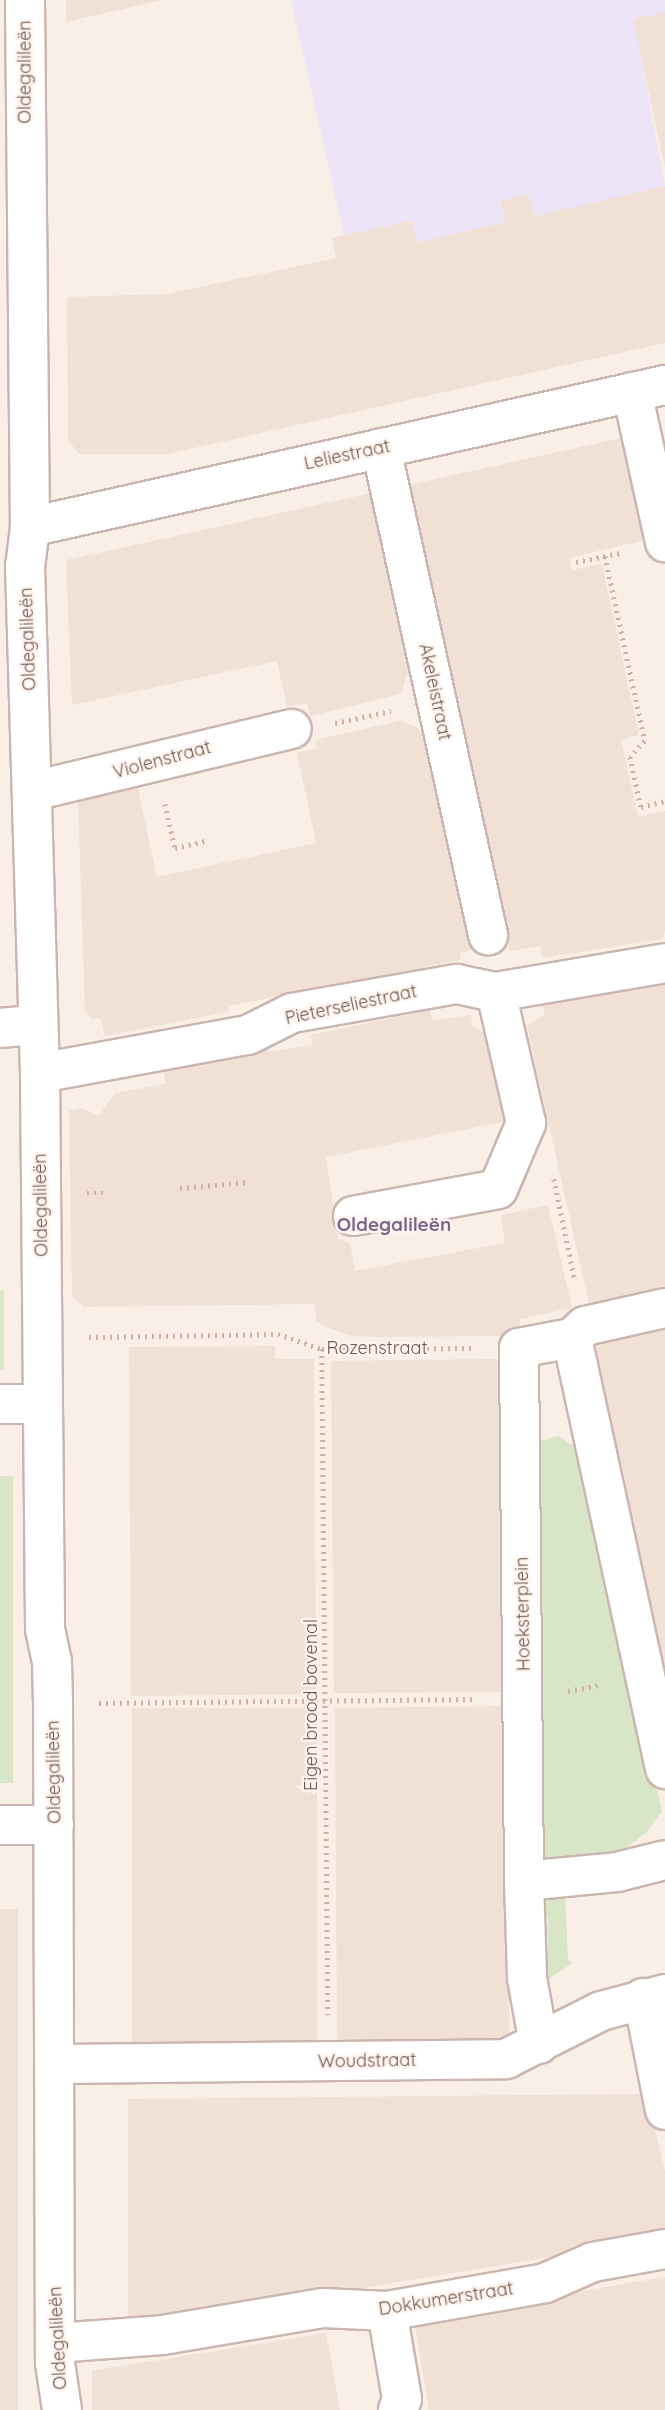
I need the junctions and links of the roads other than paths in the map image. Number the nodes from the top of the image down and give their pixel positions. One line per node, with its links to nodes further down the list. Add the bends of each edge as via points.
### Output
1 (25, 0): 4 (street, Oldegalileën)
2 (649, 389): 3 (street, Leliestraat); 5 (street)
3 (381, 448): 4 (street, Leliestraat); 8 (street, Akeleistraat)
4 (30, 527): 7 (street, Oldegalileën, via 25,566)
5 (665, 542)
6 (292, 729): 7 (street, Violenstraat)
7 (33, 791): 11 (street, Oldegalileën)
8 (488, 935)
9 (665, 963): 10 (street, Pieterseliestraat)
10 (496, 992): 13 (street, Pieterseliestraat, via 457,984 292,1013 248,1035); 14 (street, via 526,1123 498,1189)
11 (37, 1025): 12 (street); 13 (street, Oldegalileën)
12 (0, 1028)
13 (40, 1073): 18 (street, Oldegalileën)
14 (353, 1216)
15 (665, 1308): 16 (street)
16 (578, 1332): 19 (street); 23 (street, Hoeksterplein, via 519,1348)
17 (0, 1404): 18 (street)
18 (43, 1404): 21 (street, Oldegalileën, via 45,1629 52,1662)
19 (665, 1769)
20 (0, 1825): 21 (street)
21 (54, 1825): 26 (street, Oldegalileën)
22 (665, 1860): 23 (street, via 617,1872)
23 (524, 1881): 25 (street, Hoeksterplein, via 527,1978)
24 (654, 1996): 25 (street, Woudstraat, via 601,2011); 27 (street)
25 (539, 2044): 26 (street, Woudstraat, via 506,2059)
26 (55, 2064): 30 (street, Oldegalileën)
27 (665, 2110)
28 (665, 2249): 29 (street, Dokkumerstraat, via 593,2262 545,2283)
29 (387, 2311): 30 (street, Dokkumerstraat, via 323,2308 163,2335); 32 (street, via 402,2399)
30 (55, 2343): 31 (street, Oldegalileën)
31 (62, 2410)
32 (398, 2410)

